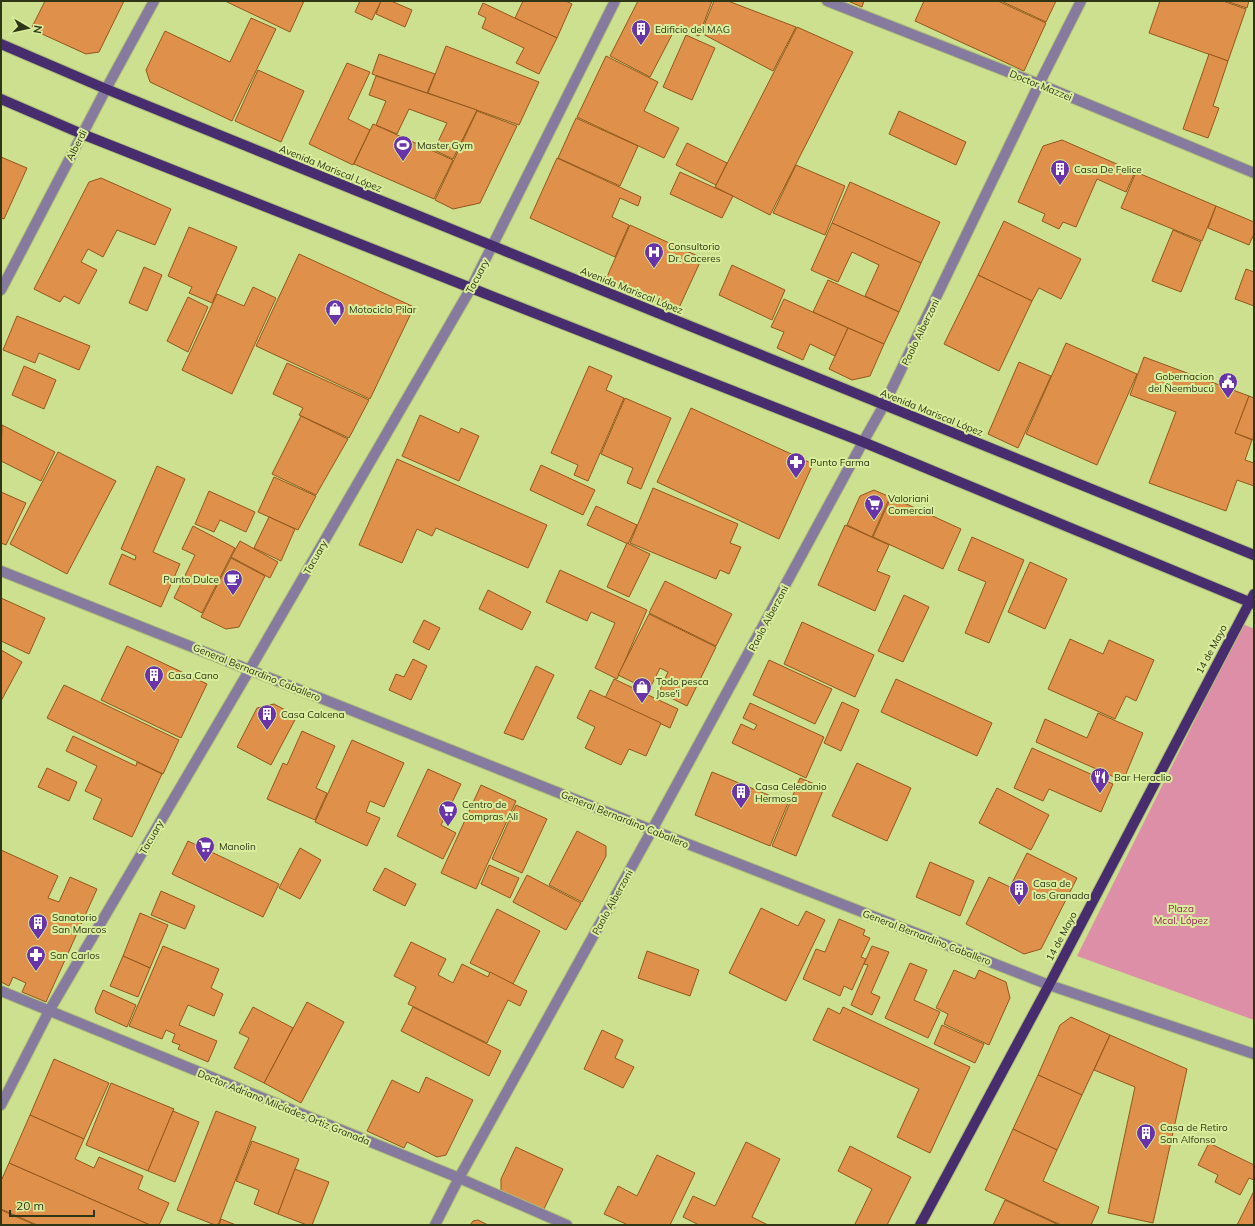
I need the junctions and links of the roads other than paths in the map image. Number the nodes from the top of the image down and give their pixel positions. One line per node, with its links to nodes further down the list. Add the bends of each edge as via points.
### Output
1 (154, 1): 7 (street, Alberdi)
2 (615, 1): 11 (street, Tacuary)
3 (827, 1): 6 (street, Doctor Mazzei)
4 (1082, 1): 6 (street, Paolo Alberzoni)
5 (1, 44): 7 (main road, Avenida Mariscal López)
6 (1039, 84): 10 (street, Doctor Mazzei); 14 (street, Paolo Alberzoni)
7 (106, 89): 9 (street, Alberdi); 11 (main road, Avenida Mariscal López)
8 (1, 99): 9 (main road)
9 (82, 134): 12 (main road); 13 (street, Alberdi)
10 (1254, 173)
11 (492, 246): 12 (street, Tacuary); 14 (main road, Avenida Mariscal López)
12 (471, 288): 15 (main road); 19 (street, Tacuary)
13 (1, 290)
14 (884, 405): 15 (street, Paolo Alberzoni); 16 (main road, Avenida Mariscal López)
15 (863, 442): 18 (main road); 20 (street, Paolo Alberzoni)
16 (1254, 555)
17 (1, 571): 19 (street, General Bernardino Caballero)
18 (1252, 600): 21 (main road, 14 de Mayo)
19 (250, 669): 20 (street, General Bernardino Caballero); 23 (street, Tacuary)
20 (652, 830): 21 (street, General Bernardino Caballero); 26 (street, Paolo Alberzoni)
21 (1049, 985): 24 (street, General Bernardino Caballero); 29 (main road, 14 de Mayo)
22 (1, 991): 23 (street, Doctor Adriano Milcíades Ortiz Granada)
23 (49, 1010): 25 (street, Tacuary); 26 (street, Doctor Adriano Milcíades Ortiz Granada)
24 (1254, 1054)
25 (1, 1105)
26 (459, 1178): 27 (street, Paolo Alberzoni); 28 (street, Doctor Adriano Milcíades Ortiz Granada)
27 (435, 1225)
28 (567, 1225)
29 (920, 1225)

